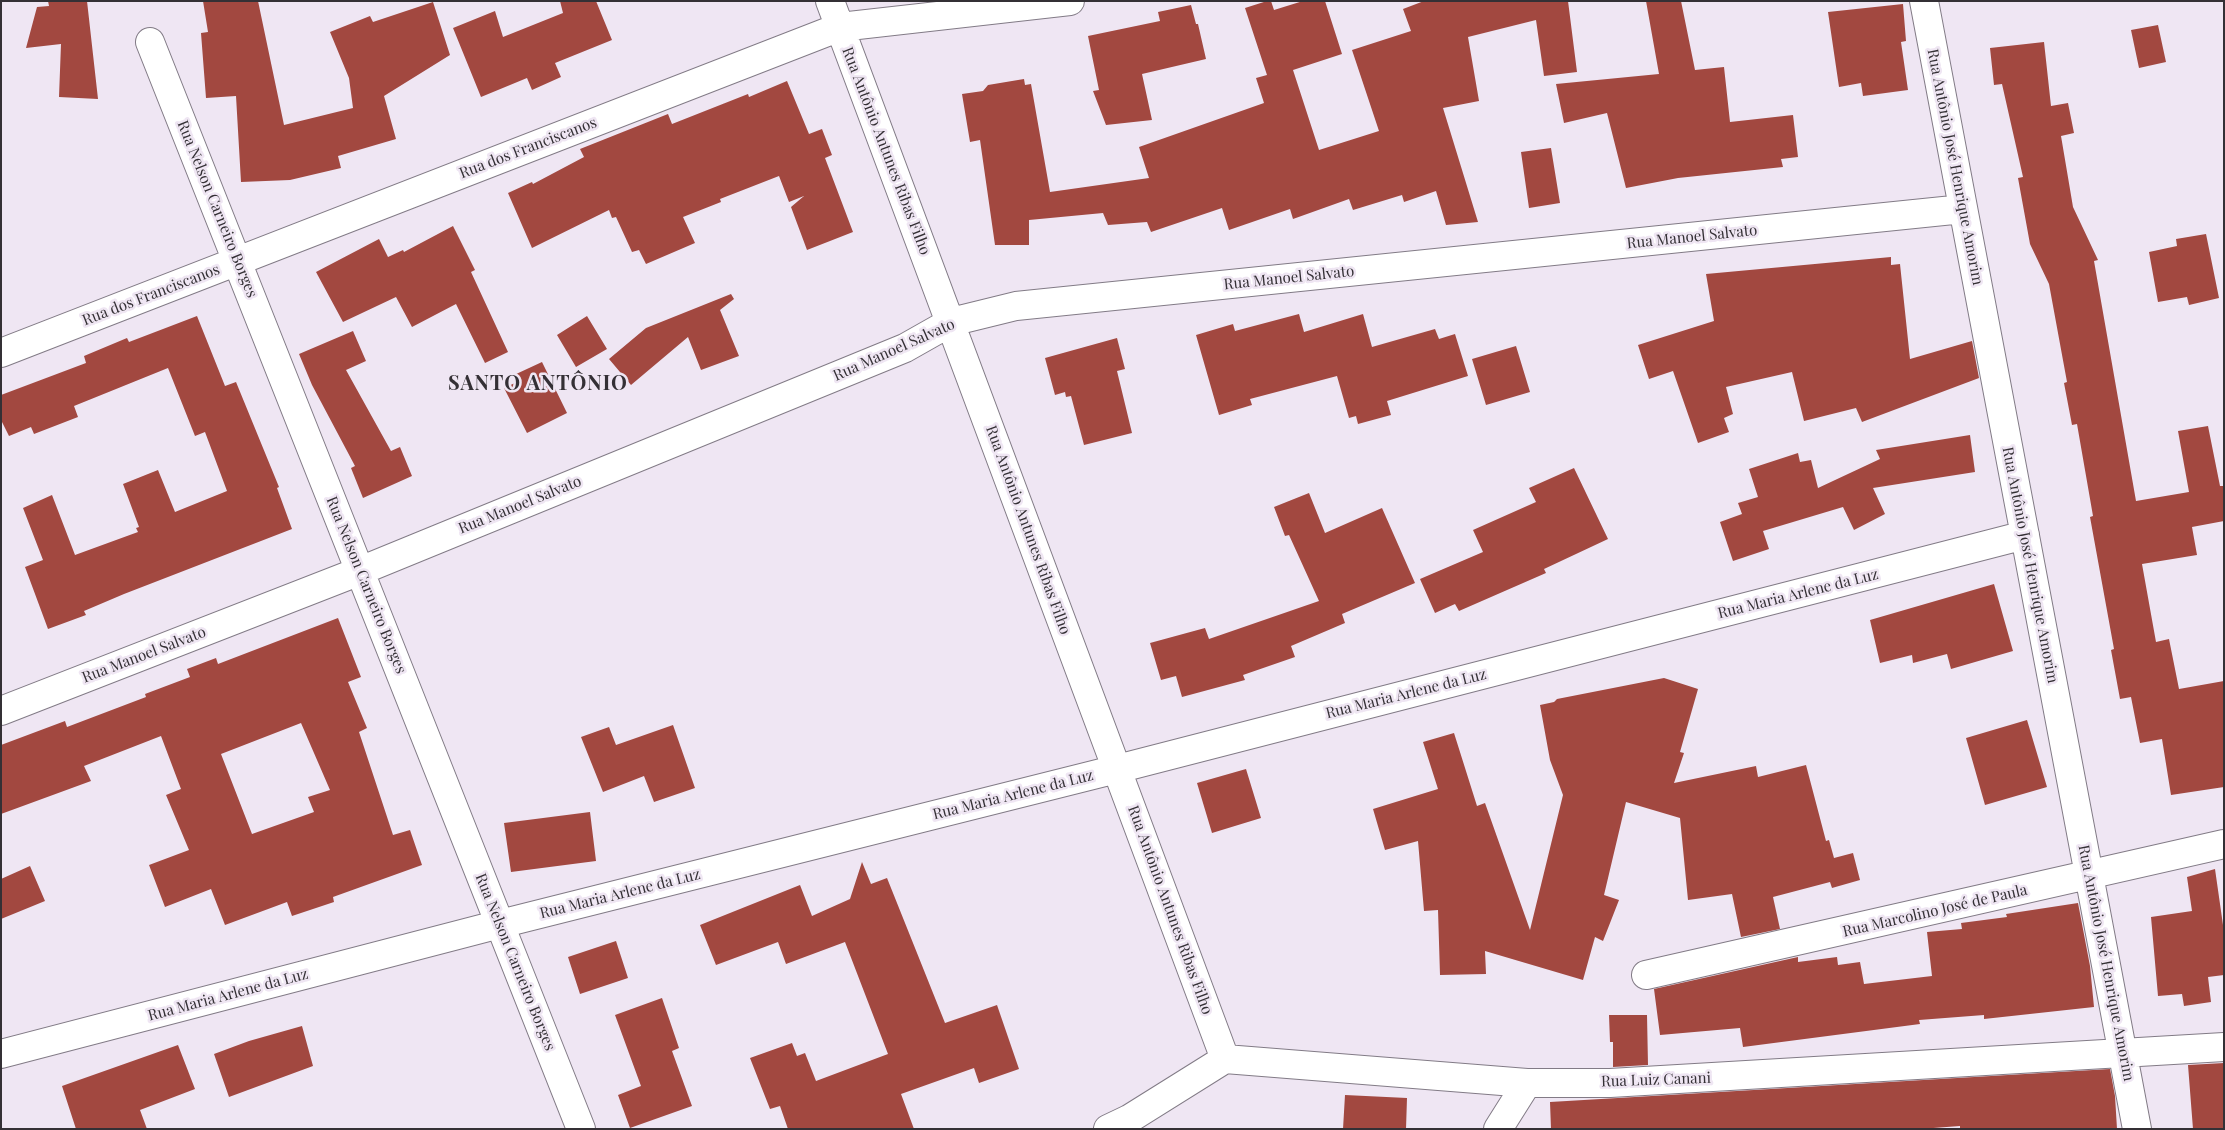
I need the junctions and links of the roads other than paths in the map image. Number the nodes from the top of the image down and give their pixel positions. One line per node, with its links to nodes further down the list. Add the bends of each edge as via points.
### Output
1 (830, 1): 4 (street, Rua Antônio Antunes Ribas Filho)
2 (1070, 1): 4 (street, Rua dos Franciscanos)
3 (1924, 1): 6 (street, Rua Antônio José Henrique Amorim)
4 (840, 27): 7 (street, Rua dos Franciscanos); 8 (street, Rua Antônio Antunes Ribas Filho)
5 (150, 42): 7 (street, Rua Nelson Carneiro Borges)
6 (1963, 209): 8 (street, Rua Manoel Salvato, via 1016,306); 10 (street, Rua Antônio José Henrique Amorim)
7 (237, 261): 9 (street, Rua dos Franciscanos); 11 (street, Rua Nelson Carneiro Borges)
8 (951, 322): 11 (street, Rua Manoel Salvato, via 905,348); 13 (street, Rua Antônio Antunes Ribas Filho)
9 (1, 353)
10 (2025, 535): 13 (street, Rua Maria Arlene da Luz); 15 (street, Rua Antônio José Henrique Amorim)
11 (360, 571): 12 (street, Rua Manoel Salvato); 16 (street, Rua Nelson Carneiro Borges)
12 (1, 711)
13 (1117, 769): 16 (street, Rua Maria Arlene da Luz); 21 (street, Rua Antônio Antunes Ribas Filho)
14 (2224, 844): 15 (street, Rua Marcolino José de Paula)
15 (2089, 876): 17 (street, Rua Marcolino José de Paula); 20 (street, Rua Antônio José Henrique Amorim)
16 (500, 924): 19 (street, Rua Maria Arlene da Luz); 23 (street, Rua Nelson Carneiro Borges)
17 (1646, 976)
18 (2224, 1047): 20 (street, Rua Luiz Canani)
19 (1, 1054)
20 (2123, 1054): 22 (street, Rua Luiz Canani, via 1705,1079); 26 (street, Rua Antônio José Henrique Amorim)
21 (1225, 1059): 22 (street, Rua Luiz Canani); 24 (street, via 1129,1120)
22 (1527, 1083): 25 (street)
23 (581, 1129)
24 (1108, 1129)
25 (1498, 1129)
26 (2137, 1129)

